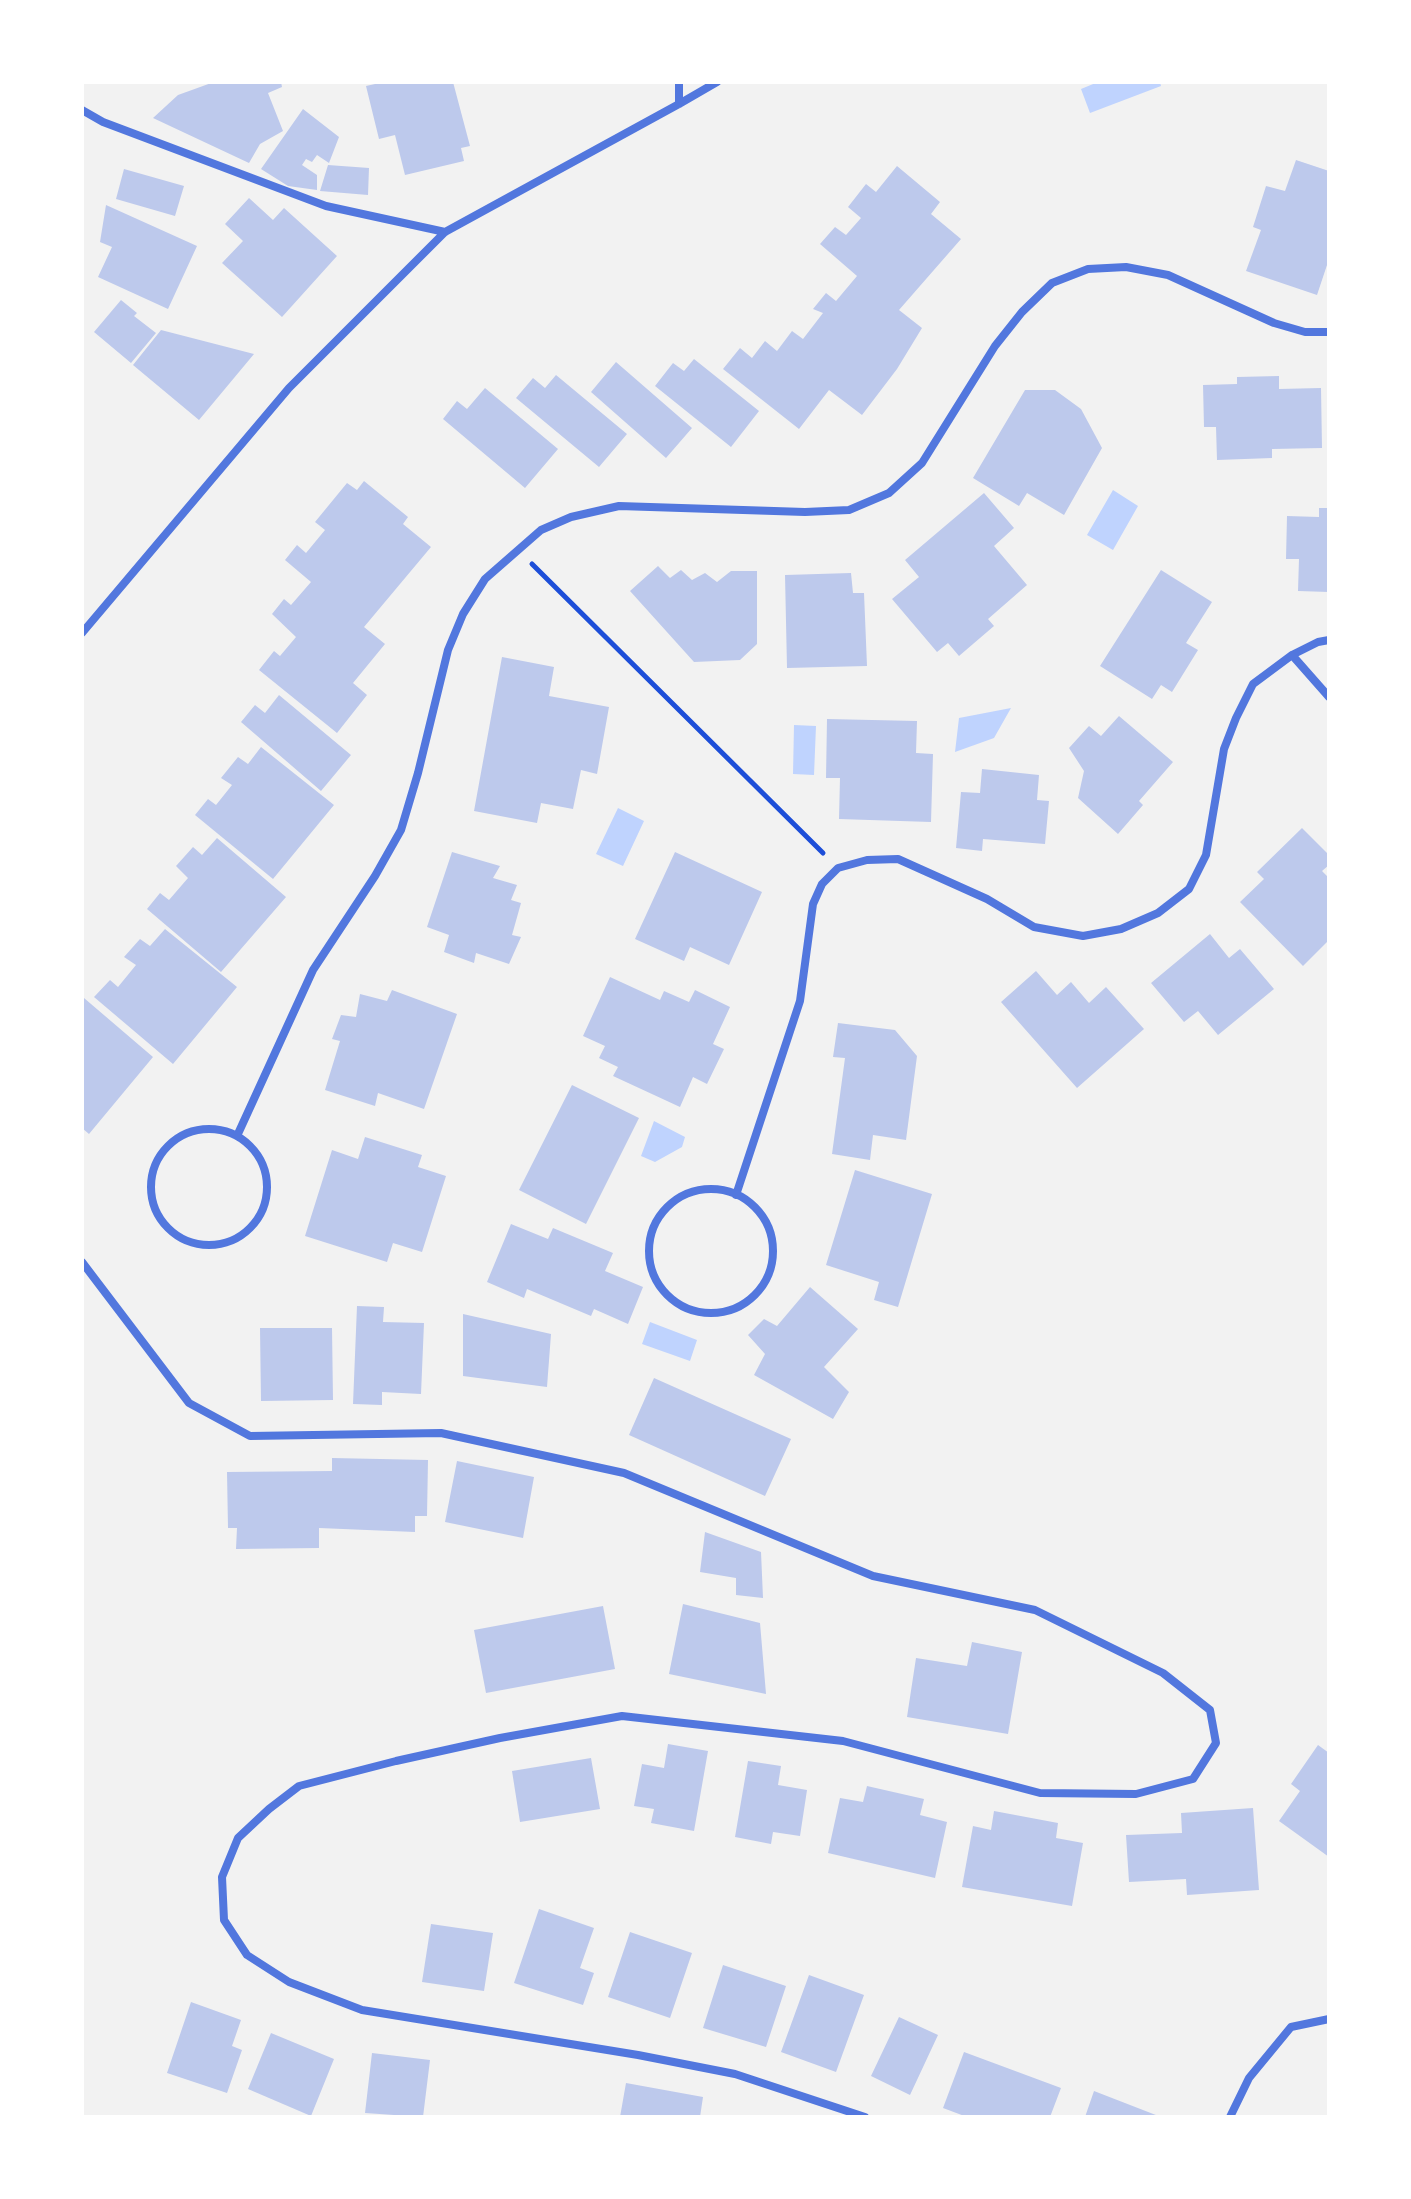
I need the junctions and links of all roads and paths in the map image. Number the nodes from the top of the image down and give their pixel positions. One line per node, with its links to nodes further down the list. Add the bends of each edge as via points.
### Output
1 (679, 82): 3 (street)
2 (717, 82): 3 (street)
3 (679, 104): 5 (street)
4 (82, 110): 5 (street, via 326,206)
5 (445, 232): 8 (street, via 289,388)
6 (1329, 332): 7 (street, via 1274,323 1168,275 1126,267 1088,269 1052,283 1022,312 922,463 889,493 849,510 619,506 571,517 541,530)
7 (517, 549): 12 (path); 13 (street, via 485,579 463,614 448,650 401,830 313,970)
8 (82, 633)
9 (1329, 640): 10 (street)
10 (1292, 655): 11 (street); 12 (street, via 1253,684 1224,749 1206,855 1189,889 1158,913 1121,929 1083,936 1034,927 987,899 898,859)
11 (1329, 697)
12 (838, 868): 14 (street, via 822,884 813,904 800,1001)
13 (237, 1136): 13 (street, via 197,1130 163,1151 153,1169 155,1209 182,1239 219,1245 251,1228 261,1214 267,1197 262,1161)
14 (736, 1195): 14 (street, via 701,1189 680,1196 652,1229 648,1247 660,1288 696,1312 718,1314 739,1308 768,1277 774,1256 772,1234 762,1215)
15 (82, 1262): 17 (street, via 189,1403 250,1436 441,1433 624,1473 873,1576 1035,1610 1163,1673 1210,1710 1216,1743 1193,1779 1136,1794 1040,1793 843,1741 622,1716 500,1738 299,1786 238,1838 222,1877 224,1920 247,1955 289,1982 362,2010 735,2074)
16 (1329, 2019): 18 (street, via 1291,2027 1249,2078)
17 (865, 2117)
18 (1230, 2117)

